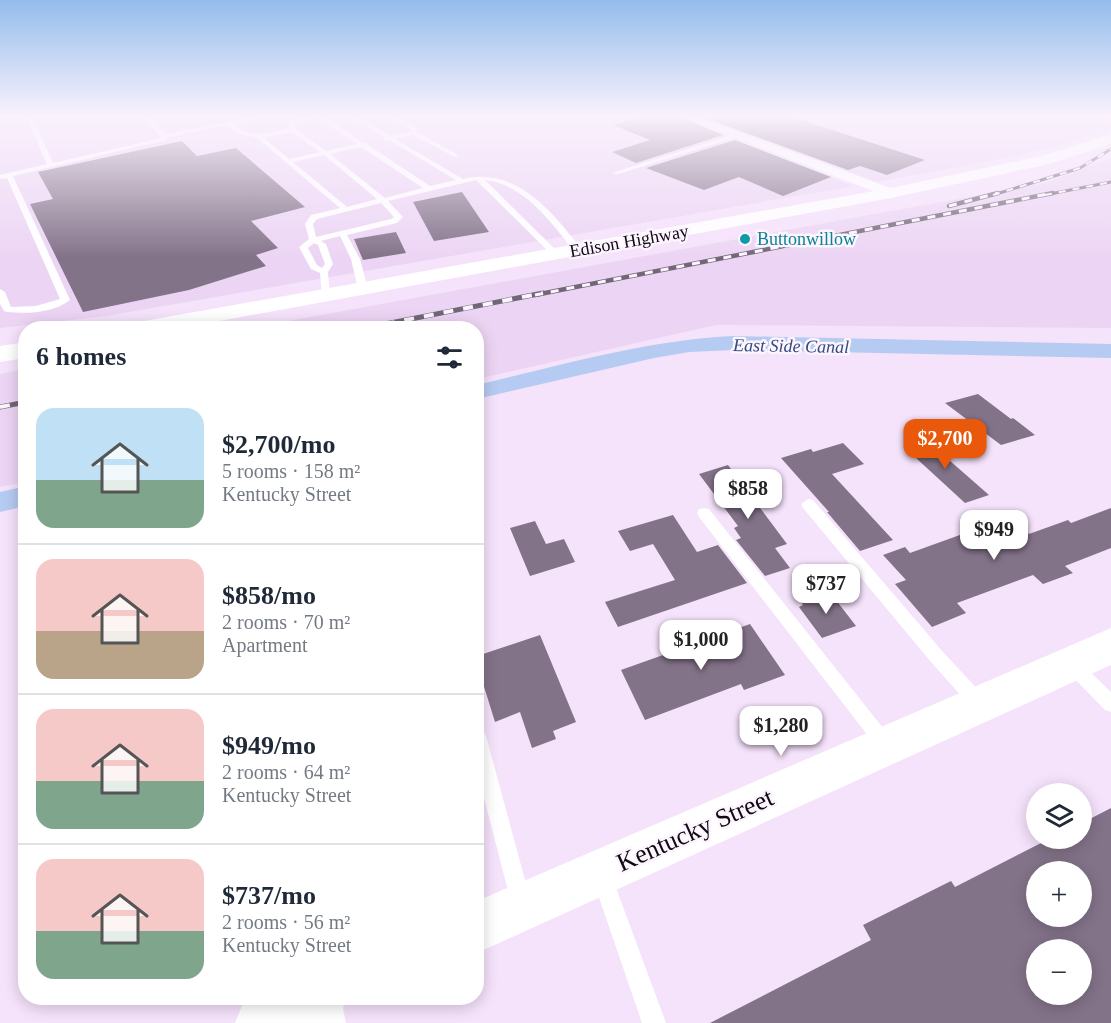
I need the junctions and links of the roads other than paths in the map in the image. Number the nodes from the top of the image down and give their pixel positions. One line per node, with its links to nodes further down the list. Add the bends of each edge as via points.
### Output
1 (61, 163): 9 (lane)
2 (291, 163): 17 (lane)
3 (337, 163): 16 (lane)
4 (390, 163): 14 (lane)
5 (431, 163): 13 (lane)
6 (649, 163): 10 (lane)
7 (810, 163): 15 (street)
8 (1032, 163): 15 (main road, Edison Highway)
9 (51, 165): 11 (lane)
10 (616, 173)
11 (5, 176): 24 (lane, via 65,300 50,307 7,309)
12 (478, 177): 13 (lane); 20 (lane, via 504,181 537,202); 21 (lane)
13 (462, 181): 14 (lane)
14 (429, 189): 16 (lane)
15 (891, 194): 20 (main road, Edison Highway)
16 (383, 200): 17 (lane); 18 (lane, via 399,217 394,221)
17 (345, 209): 19 (lane, via 314,217 309,224)
18 (341, 232): 19 (lane); 23 (lane, via 358,266)
19 (313, 240): 22 (lane, via 322,244 329,264); 22 (lane, via 303,247 314,267)
20 (578, 250): 21 (main road, Edison Highway)
21 (556, 254): 23 (main road, Edison Highway)
22 (324, 272): 25 (lane)
23 (363, 289): 25 (main road, Edison Highway)
24 (0, 292)
25 (325, 296): 26 (main road, Edison Highway)
26 (184, 321)
27 (18, 351): 28 (main road)
28 (0, 354)
29 (808, 504): 33 (lane)
30 (704, 513): 35 (lane)
31 (1111, 646): 32 (main road, Kentucky Street)
32 (1071, 664): 33 (main road, Kentucky Street); 34 (lane)
33 (980, 704): 35 (main road, Kentucky Street)
34 (1111, 704)
35 (886, 745): 37 (main road, Kentucky Street)
36 (484, 763): 38 (lane)
37 (600, 873): 38 (main road, Kentucky Street); 46 (lane)
38 (522, 907): 39 (main road, Kentucky Street)
39 (484, 924)
40 (252, 1005): 43 (street)
41 (303, 1005): 44 (main road)
42 (331, 1005): 45 (lane)
43 (253, 1023)
44 (262, 1023)
45 (334, 1023)
46 (654, 1023)

